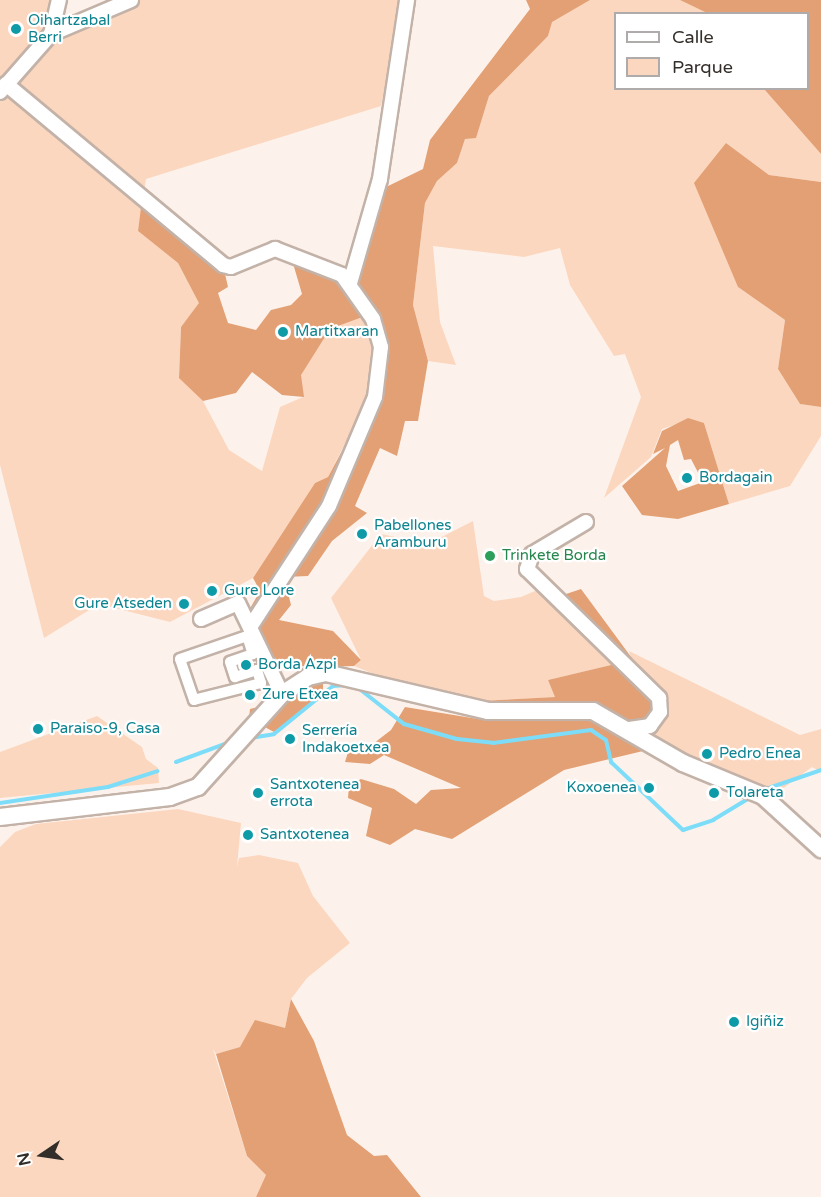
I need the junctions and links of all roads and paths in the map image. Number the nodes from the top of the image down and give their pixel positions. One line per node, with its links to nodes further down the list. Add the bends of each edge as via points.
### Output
1 (59, 0): 4 (street)
2 (131, 0): 4 (street)
3 (407, 0): 6 (street, via 391,123)
4 (51, 34): 5 (street)
5 (3, 88): 6 (street, via 223,265 231,267 275,249)
6 (350, 283): 9 (street, via 379,336 375,397 329,506)
7 (586, 522): 12 (street, via 532,554 527,569 659,698 660,712 650,726)
8 (201, 619): 9 (street, via 238,603)
9 (252, 624): 11 (street)
10 (180, 659): 10 (street, via 247,636 253,654 230,662 232,669 235,677 257,670 261,683 194,700)
11 (282, 694): 12 (street, via 321,673 351,676 488,711 593,711); 13 (street, via 212,778 170,797)
12 (629, 729): 14 (street, via 683,763 756,792)
13 (0, 817)
14 (821, 849)

